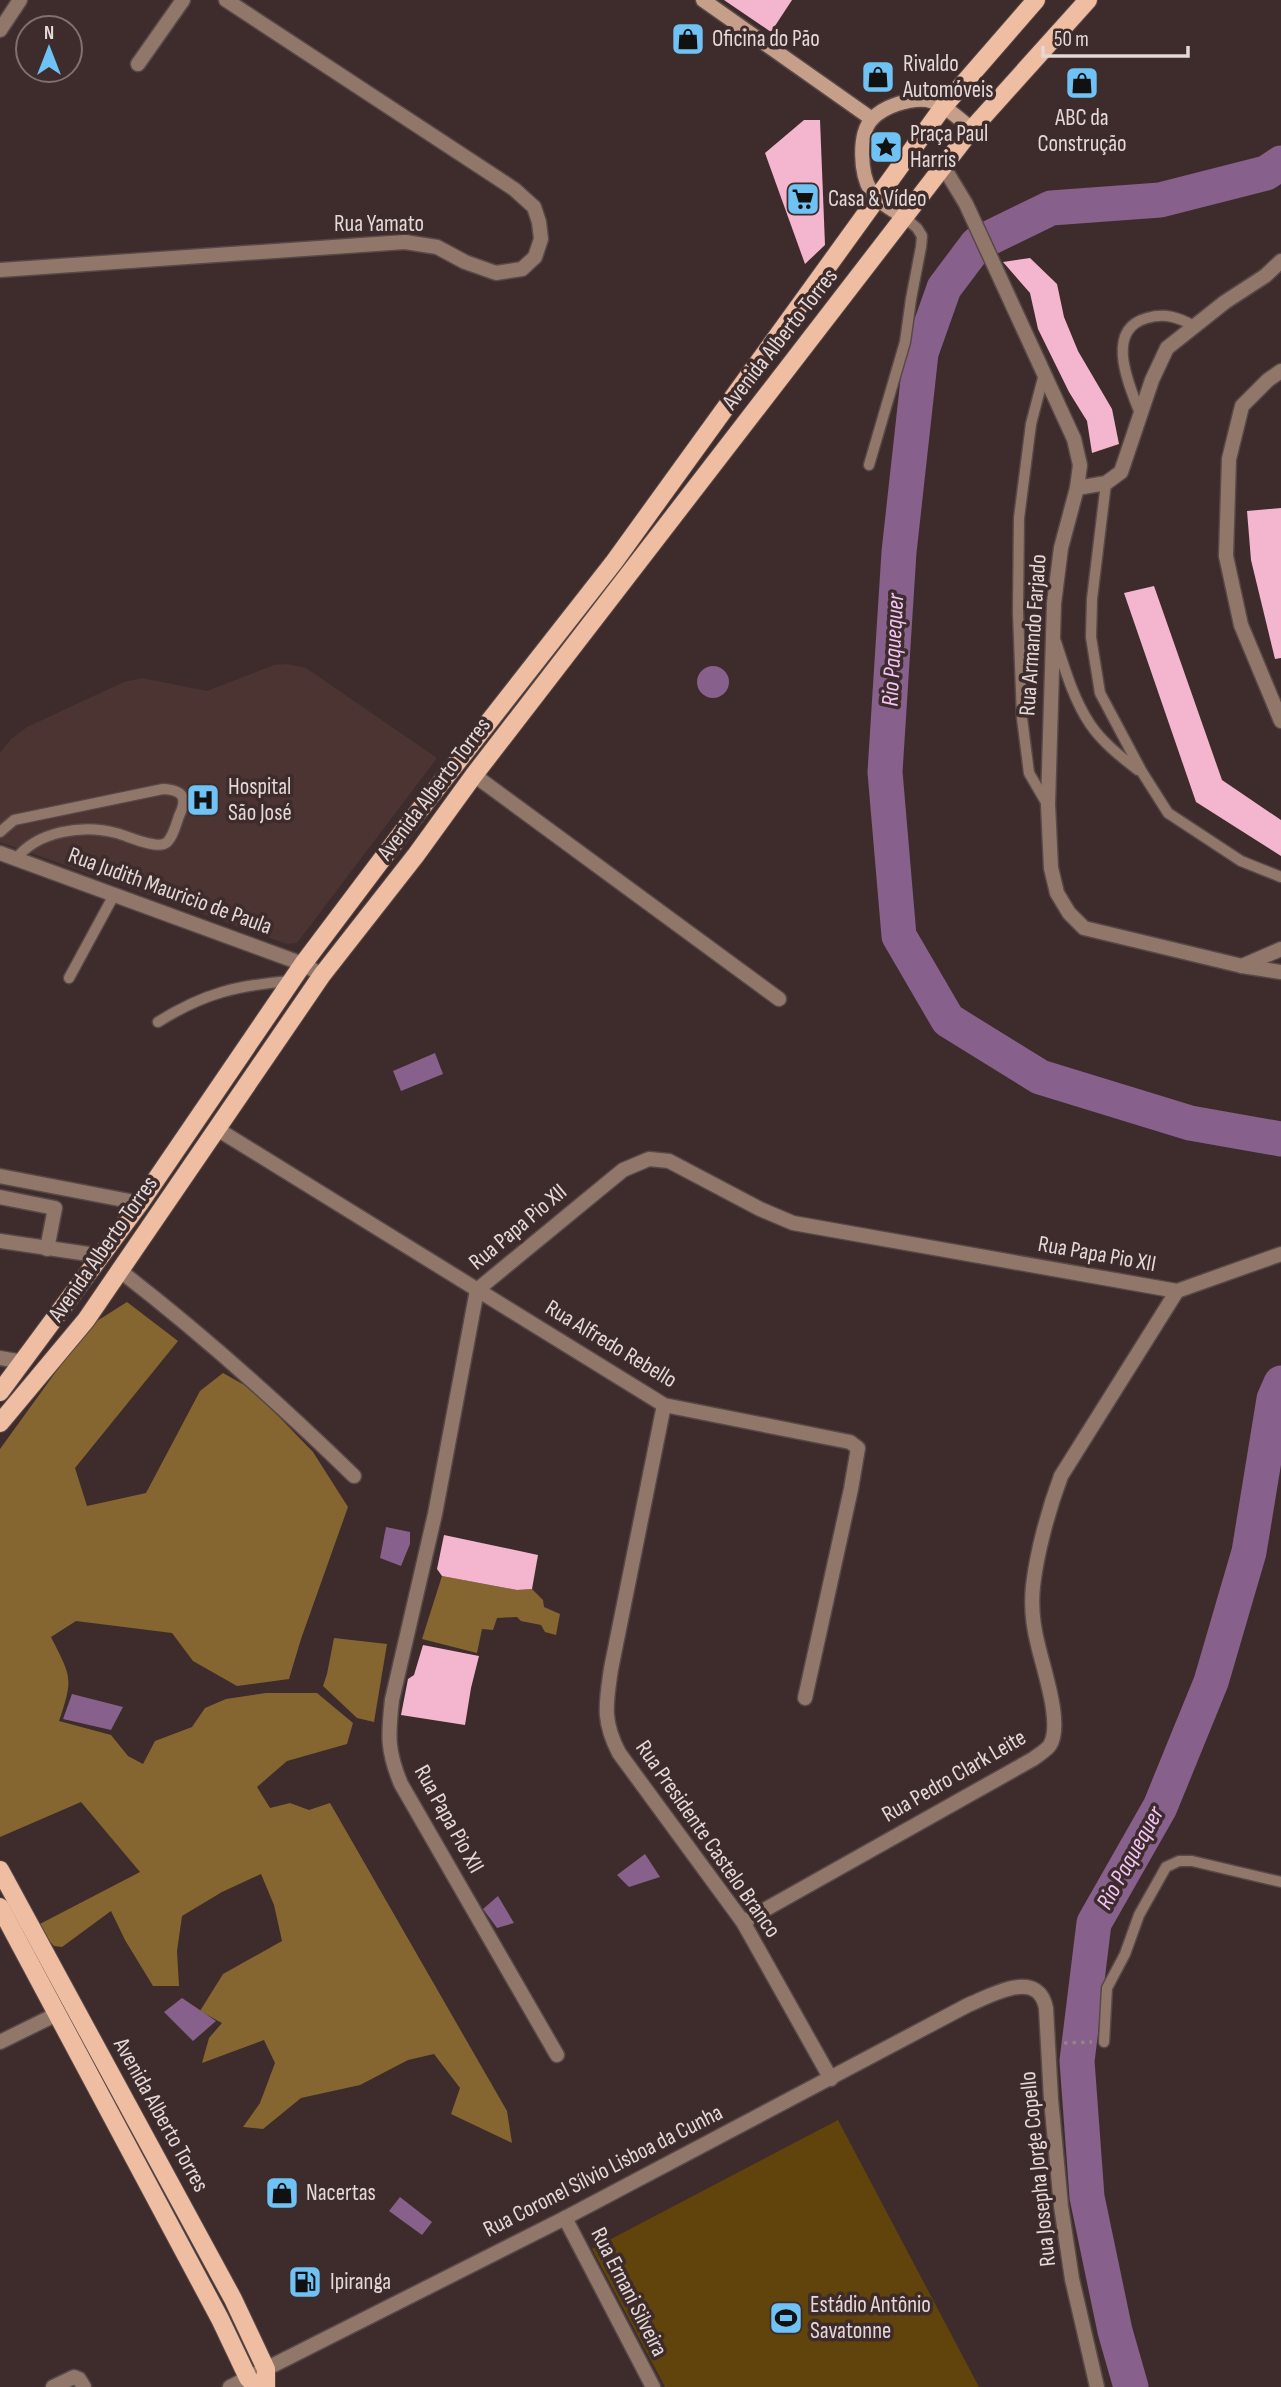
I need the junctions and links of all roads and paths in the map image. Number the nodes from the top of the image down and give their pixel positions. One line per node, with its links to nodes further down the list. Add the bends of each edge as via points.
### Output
1 (20, 0): 7 (street)
2 (183, 0): 8 (street)
3 (226, 0): 16 (street, Rua Yamato, via 514,190 534,207 539,222 541,239 535,257 522,269 496,273 437,247 405,242)
4 (703, 0): 10 (main road)
5 (1036, 0): 9 (main road, Avenida Alberto Torres)
6 (1087, 0): 11 (main road, Avenida Alberto Torres)
7 (0, 30)
8 (138, 64)
9 (943, 107): 10 (main road, via 928,100 908,101); 11 (main road); 13 (main road, Avenida Alberto Torres)
10 (872, 119): 13 (main road, via 864,133 864,175)
11 (972, 129): 12 (main road, Avenida Alberto Torres)
12 (943, 166): 14 (main road, Avenida Alberto Torres); 19 (street, Rua Armando Farjado, via 966,204)
13 (877, 197): 14 (main road); 36 (main road, Avenida Alberto Torres, via 614,562)
14 (904, 217): 22 (lane, via 922,236 921,247 905,342); 28 (main road, Avenida Alberto Torres)
15 (1281, 261): 17 (street)
16 (0, 270)
17 (1194, 326): 21 (street, via 1167,348); 21 (lane, via 1166,315 1135,321 1126,332 1122,344 1125,365)
18 (1281, 371): 20 (street)
19 (1044, 374): 24 (street, Rua Armando Farjado, via 1073,439 1080,465); 29 (lane, via 1031,424 1019,518 1018,612 1029,773)
20 (1274, 383): 26 (street, via 1242,406 1233,438 1226,556 1241,625)
21 (1141, 416): 23 (street, via 1121,472)
22 (869, 465)
23 (1106, 483): 24 (street); 27 (lane, via 1092,598 1094,664 1100,693)
24 (1077, 488): 25 (street, Rua Armando Farjado, via 1061,548)
25 (1053, 633): 27 (lane, via 1090,725); 29 (street, Rua Armando Farjado)
26 (1281, 720)
27 (1142, 772): 33 (lane, via 1168,813 1241,860)
28 (474, 775): 39 (main road, Avenida Alberto Torres); 42 (street)
29 (1048, 804): 37 (street, Rua Armando Farjado, via 1056,893 1084,928)
30 (0, 832): 32 (lane, via 14,820 163,789 174,789 184,800 164,844 113,832 78,830 45,837)
31 (0, 853): 32 (street, Rua Judith Mauricio de Paula)
32 (16, 859): 34 (street, Rua Judith Mauricio de Paula)
33 (1281, 877)
34 (114, 895): 36 (street, Rua Judith Mauricio de Paula); 40 (lane)
35 (1281, 949): 37 (street)
36 (303, 964): 39 (street, Rua Judith Mauricio de Paula); 41 (main road, Avenida Alberto Torres)
37 (1242, 966): 38 (street, Rua Armando Farjado)
38 (1281, 972)
39 (322, 975): 44 (main road, Avenida Alberto Torres)
40 (69, 978)
41 (292, 981): 43 (lane, via 208,996); 47 (main road, Avenida Alberto Torres)
42 (779, 999)
43 (158, 1022)
44 (218, 1129): 52 (main road, Avenida Alberto Torres); 53 (street, Rua Alfredo Rebello)
45 (0, 1176): 47 (street)
46 (0, 1197): 49 (street, via 55,1208)
47 (140, 1203): 51 (main road, Avenida Alberto Torres)
48 (0, 1241): 49 (street)
49 (47, 1249): 51 (street)
50 (1281, 1254): 54 (street, Rua Papa Pio XII)
51 (102, 1256): 56 (main road, Avenida Alberto Torres)
52 (119, 1270): 59 (main road, Avenida Alberto Torres, via 86,1320); 60 (street, via 231,1361)
53 (477, 1290): 54 (street, Rua Papa Pio XII, via 623,1170 649,1159 669,1161 793,1223); 58 (street, Rua Alfredo Rebello); 71 (street, Rua Papa Pio XII, via 388,1732 391,1759 401,1784)
54 (1177, 1291): 65 (street, Rua Pedro Clark Leite, via 1061,1476 1051,1502 1033,1586 1037,1643 1051,1698 1054,1731 1050,1746)
55 (0, 1358): 56 (street)
56 (23, 1362): 57 (main road, Avenida Alberto Torres)
57 (0, 1392)
58 (664, 1405): 61 (street, Rua Alfredo Rebello, via 850,1442 858,1448); 65 (street, Rua Presidente Castelo Branco, via 611,1669 606,1706 609,1733)
59 (0, 1423)
60 (354, 1476)
61 (806, 1699)
62 (0, 1870): 74 (main road, Avenida Alberto Torres, via 233,2299)
63 (1281, 1882): 69 (lane, via 1192,1861 1166,1867 1139,1914 1107,1988)
64 (0, 1907): 67 (main road, Avenida Alberto Torres)
65 (743, 1922): 72 (street, Rua Presidente Castelo Branco)
66 (995, 1994): 72 (street, Rua Coronel Sílvio Lisboa da Cunha); 81 (street, Rua Josepha Jorge Copello, via 1028,1986 1044,1997 1063,2218)
67 (57, 2014): 68 (street); 75 (main road, Avenida Alberto Torres)
68 (0, 2042)
69 (1101, 2042): 70 (path)
70 (1058, 2043)
71 (557, 2055)
72 (831, 2079): 73 (street, Rua Coronel Sílvio Lisboa da Cunha)
73 (565, 2218): 74 (street, Rua Coronel Sílvio Lisboa da Cunha); 80 (street, Rua Ernani Silveira)
74 (265, 2369): 75 (street, Rua Coronel Sílvio Lisboa da Cunha); 79 (main road, Avenida Alberto Torres)
75 (253, 2382): 78 (street, Rua Coronel Sílvio Lisboa da Cunha)
76 (52, 2387): 77 (street, via 74,2377)
77 (84, 2387)
78 (230, 2387)
79 (266, 2387)
80 (653, 2387)
81 (1097, 2387)

